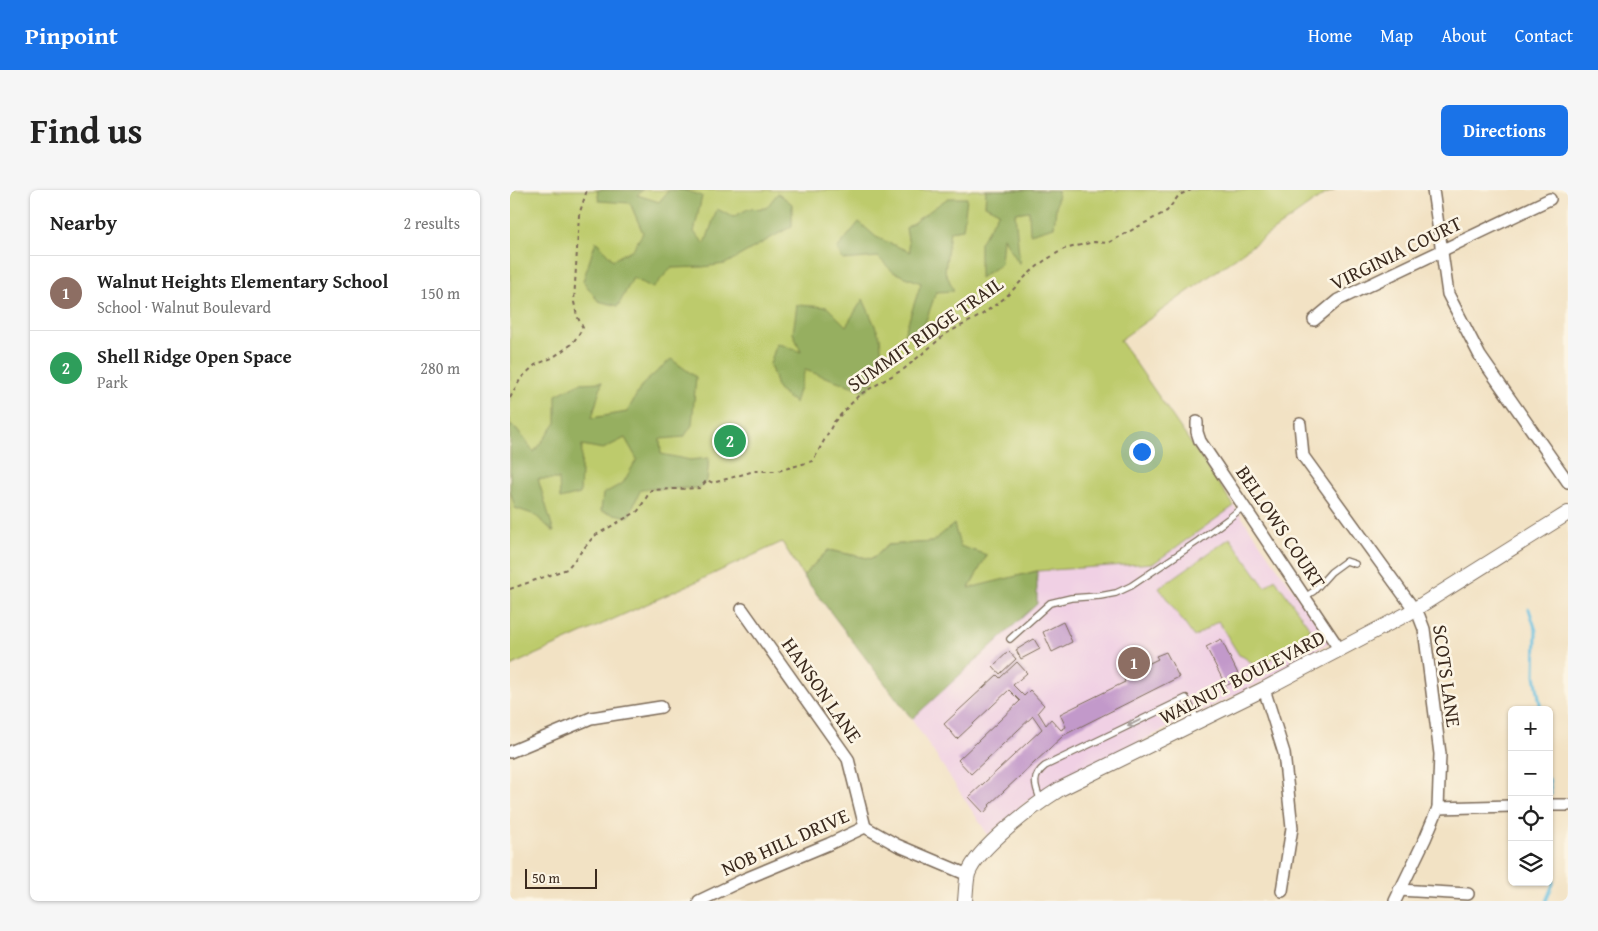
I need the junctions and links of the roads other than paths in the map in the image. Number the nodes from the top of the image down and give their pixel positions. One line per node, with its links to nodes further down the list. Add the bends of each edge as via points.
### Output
1 (1433, 190): 3 (street)
2 (1550, 198): 3 (street, VIRGINIA COURT)
3 (1442, 251): 4 (street, VIRGINIA COURT, via 1338,300); 7 (street, via 1448,294 1480,356)
4 (1314, 320)
5 (1197, 422): 8 (street, BELLOWS COURT, via 1200,441)
6 (1300, 424): 13 (street, SCOTS LANE, via 1303,456)
7 (1568, 482)
8 (1244, 506): 11 (street, BELLOWS COURT); 14 (lane, via 1131,586 1116,593 1050,603)
9 (1568, 512): 13 (street, WALNUT BOULEVARD)
10 (1355, 564): 11 (lane, via 1346,561)
11 (1305, 597): 15 (street, BELLOWS COURT)
12 (742, 609): 25 (street, HANSON LANE, via 848,759)
13 (1415, 610): 15 (street, WALNUT BOULEVARD); 24 (street, SCOTS LANE, via 1424,629 1440,754)
14 (1010, 639)
15 (1340, 650): 16 (street, WALNUT BOULEVARD)
16 (1264, 689): 18 (street, WALNUT BOULEVARD); 27 (street, via 1284,754 1292,828)
17 (661, 707): 19 (street, via 591,718)
18 (1198, 721): 20 (street, WALNUT BOULEVARD); 20 (lane, one-way to 20, via 1186,698 1045,766 1035,780)
19 (510, 752)
20 (1042, 801): 26 (street, WALNUT BOULEVARD, via 985,850)
21 (1553, 805): 22 (street)
22 (1568, 805)
23 (1508, 806): 24 (street)
24 (1438, 808): 29 (street, SCOTS LANE)
25 (865, 827): 26 (street, NOB HILL DRIVE, via 897,845); 30 (street, NOB HILL DRIVE)
26 (968, 875): 31 (street, WALNUT BOULEVARD)
27 (1282, 891)
28 (1468, 894): 29 (street)
29 (1397, 896)
30 (699, 901)
31 (965, 901)

